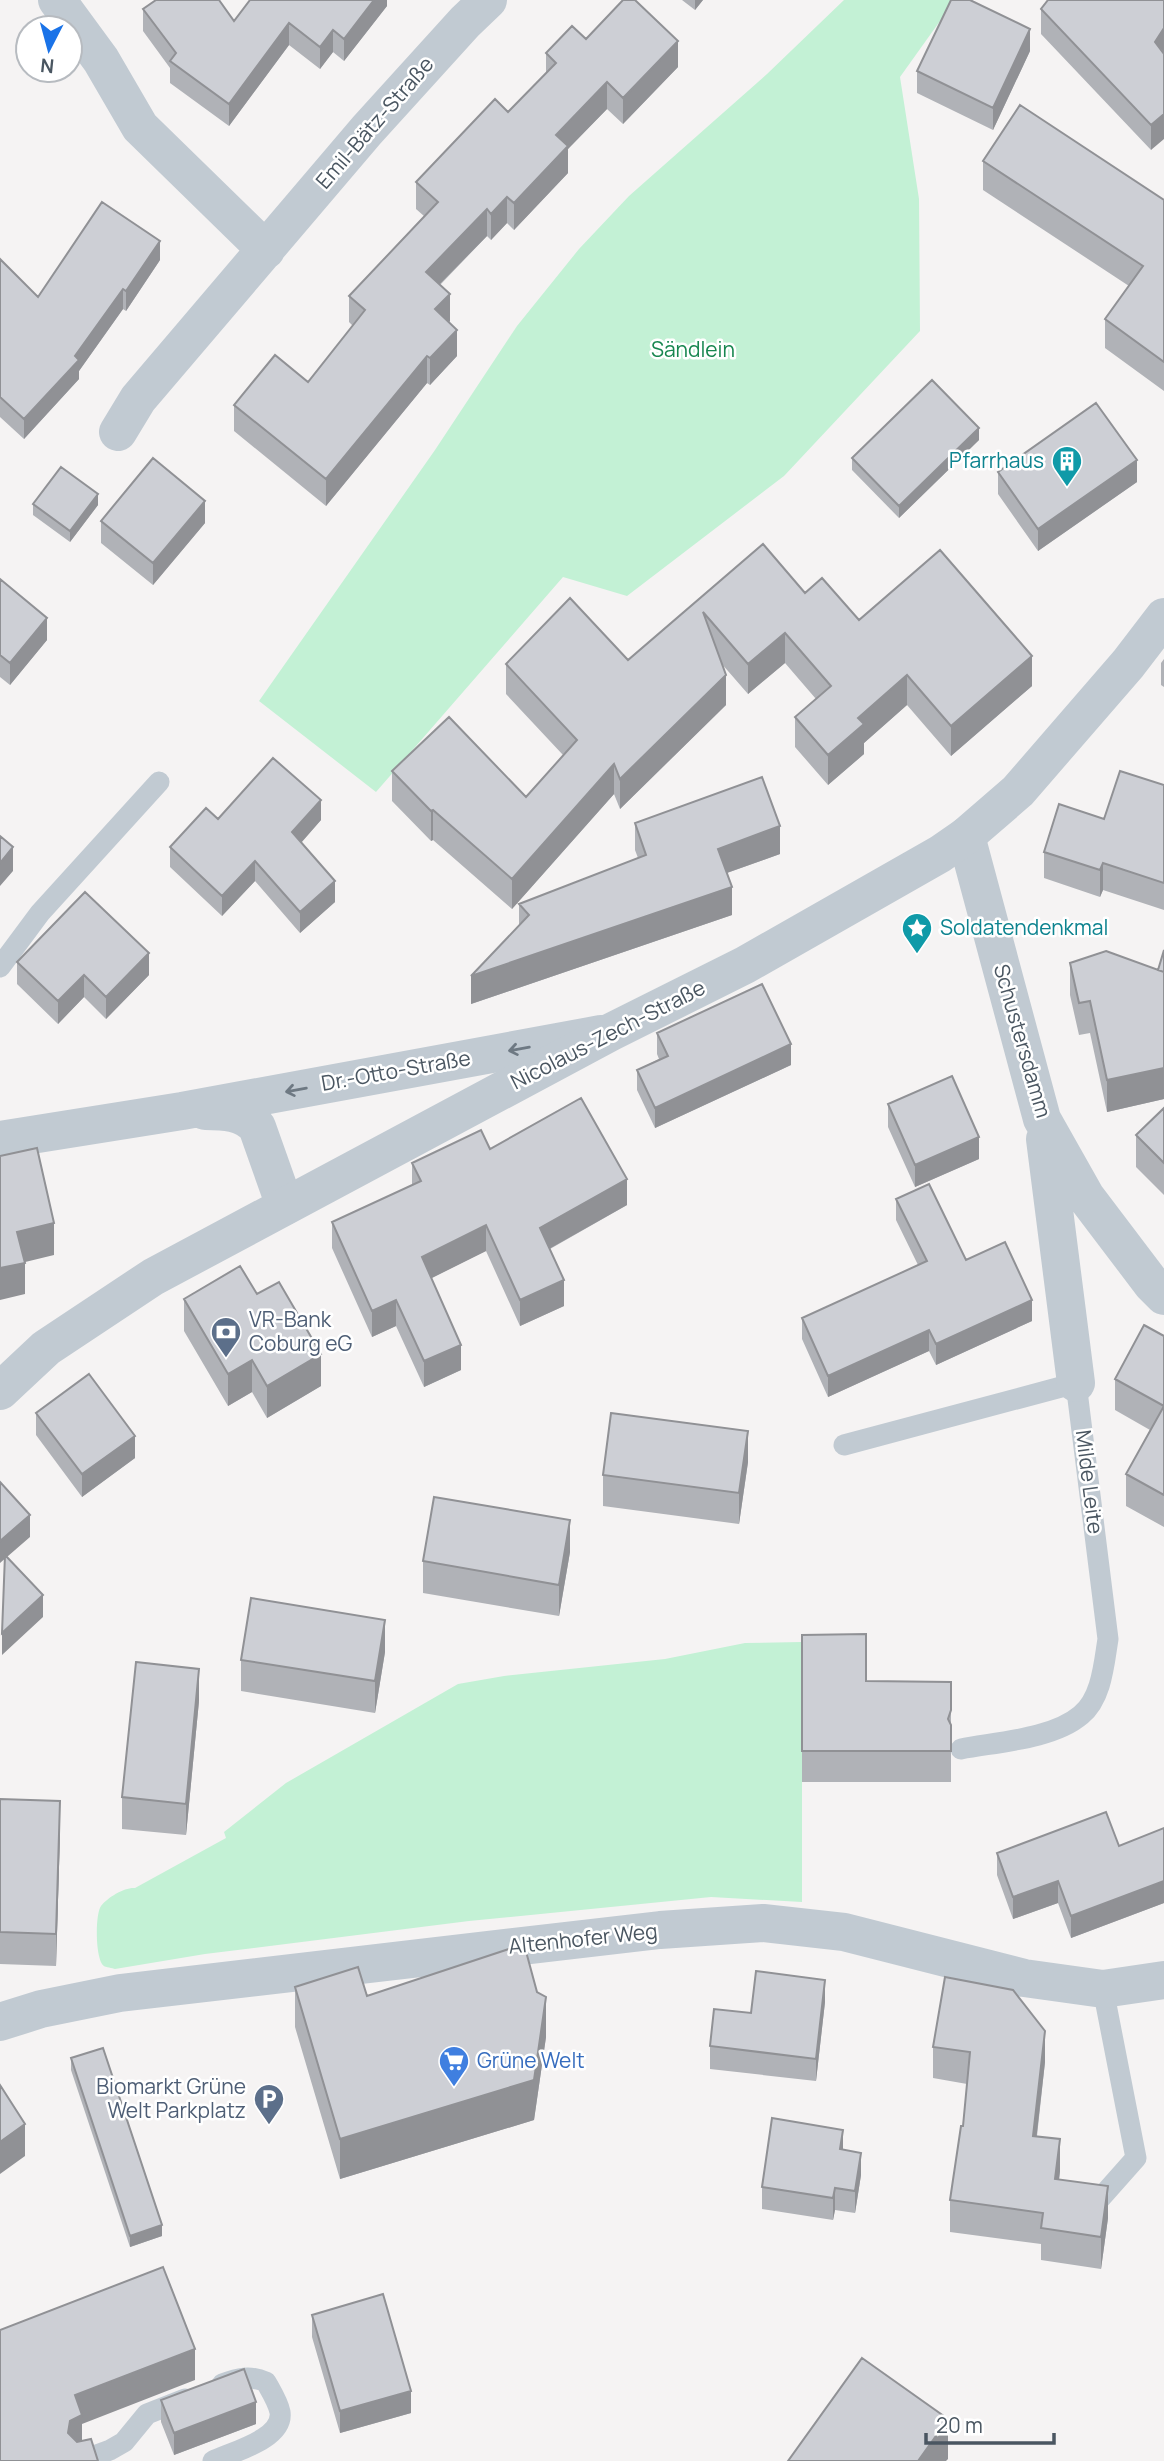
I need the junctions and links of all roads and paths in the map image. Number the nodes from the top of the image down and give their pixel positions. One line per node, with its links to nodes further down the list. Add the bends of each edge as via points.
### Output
1 (57, 0): 3 (street, via 101,60 139,127)
2 (488, 0): 3 (street, Emil-Bätz-Straße, via 367,130)
3 (266, 250): 4 (street, Emil-Bätz-Straße, via 138,399)
4 (118, 432)
5 (1164, 617): 7 (street, Nicolaus-Zech-Straße, via 1018,791)
6 (159, 782): 8 (lane, via 40,914)
7 (966, 836): 9 (street, Nicolaus-Zech-Straße, via 745,965); 12 (street, Schustersdamm)
8 (0, 967)
9 (611, 1032): 10 (street, Dr.-Otto-Straße, one-way to 10); 15 (street, Nicolaus-Zech-Straße)
10 (182, 1111): 13 (street, Dr.-Otto-Straße); 15 (street, Dr.-Otto-Straße, via 230,1112 253,1122)
11 (0, 1118): 13 (street)
12 (1042, 1119): 16 (street, Schustersdamm, via 1086,1197); 17 (street, Milde Leite)
13 (39, 1133): 14 (street, Dr.-Otto-Straße)
14 (0, 1140)
15 (285, 1206): 18 (street, Nicolaus-Zech-Straße, via 153,1277 46,1348)
16 (1164, 1296)
17 (1076, 1383): 19 (lane); 20 (lane, Milde Leite, via 1108,1639 1103,1673 1083,1714 1054,1731)
18 (0, 1391)
19 (844, 1445)
20 (961, 1749)
21 (1164, 1980): 22 (street, Altenhofer Weg)
22 (1103, 1989): 23 (street, Altenhofer Weg, via 1024,1978 844,1932 763,1923 660,1930 120,1993); 24 (lane, via 1136,2158)
23 (0, 2022)
24 (1097, 2202)
25 (128, 2451): 26 (lane, via 110,2450); 27 (lane, via 147,2414 237,2378 266,2382 280,2413 278,2427 269,2436)
26 (80, 2461)
27 (212, 2461)

